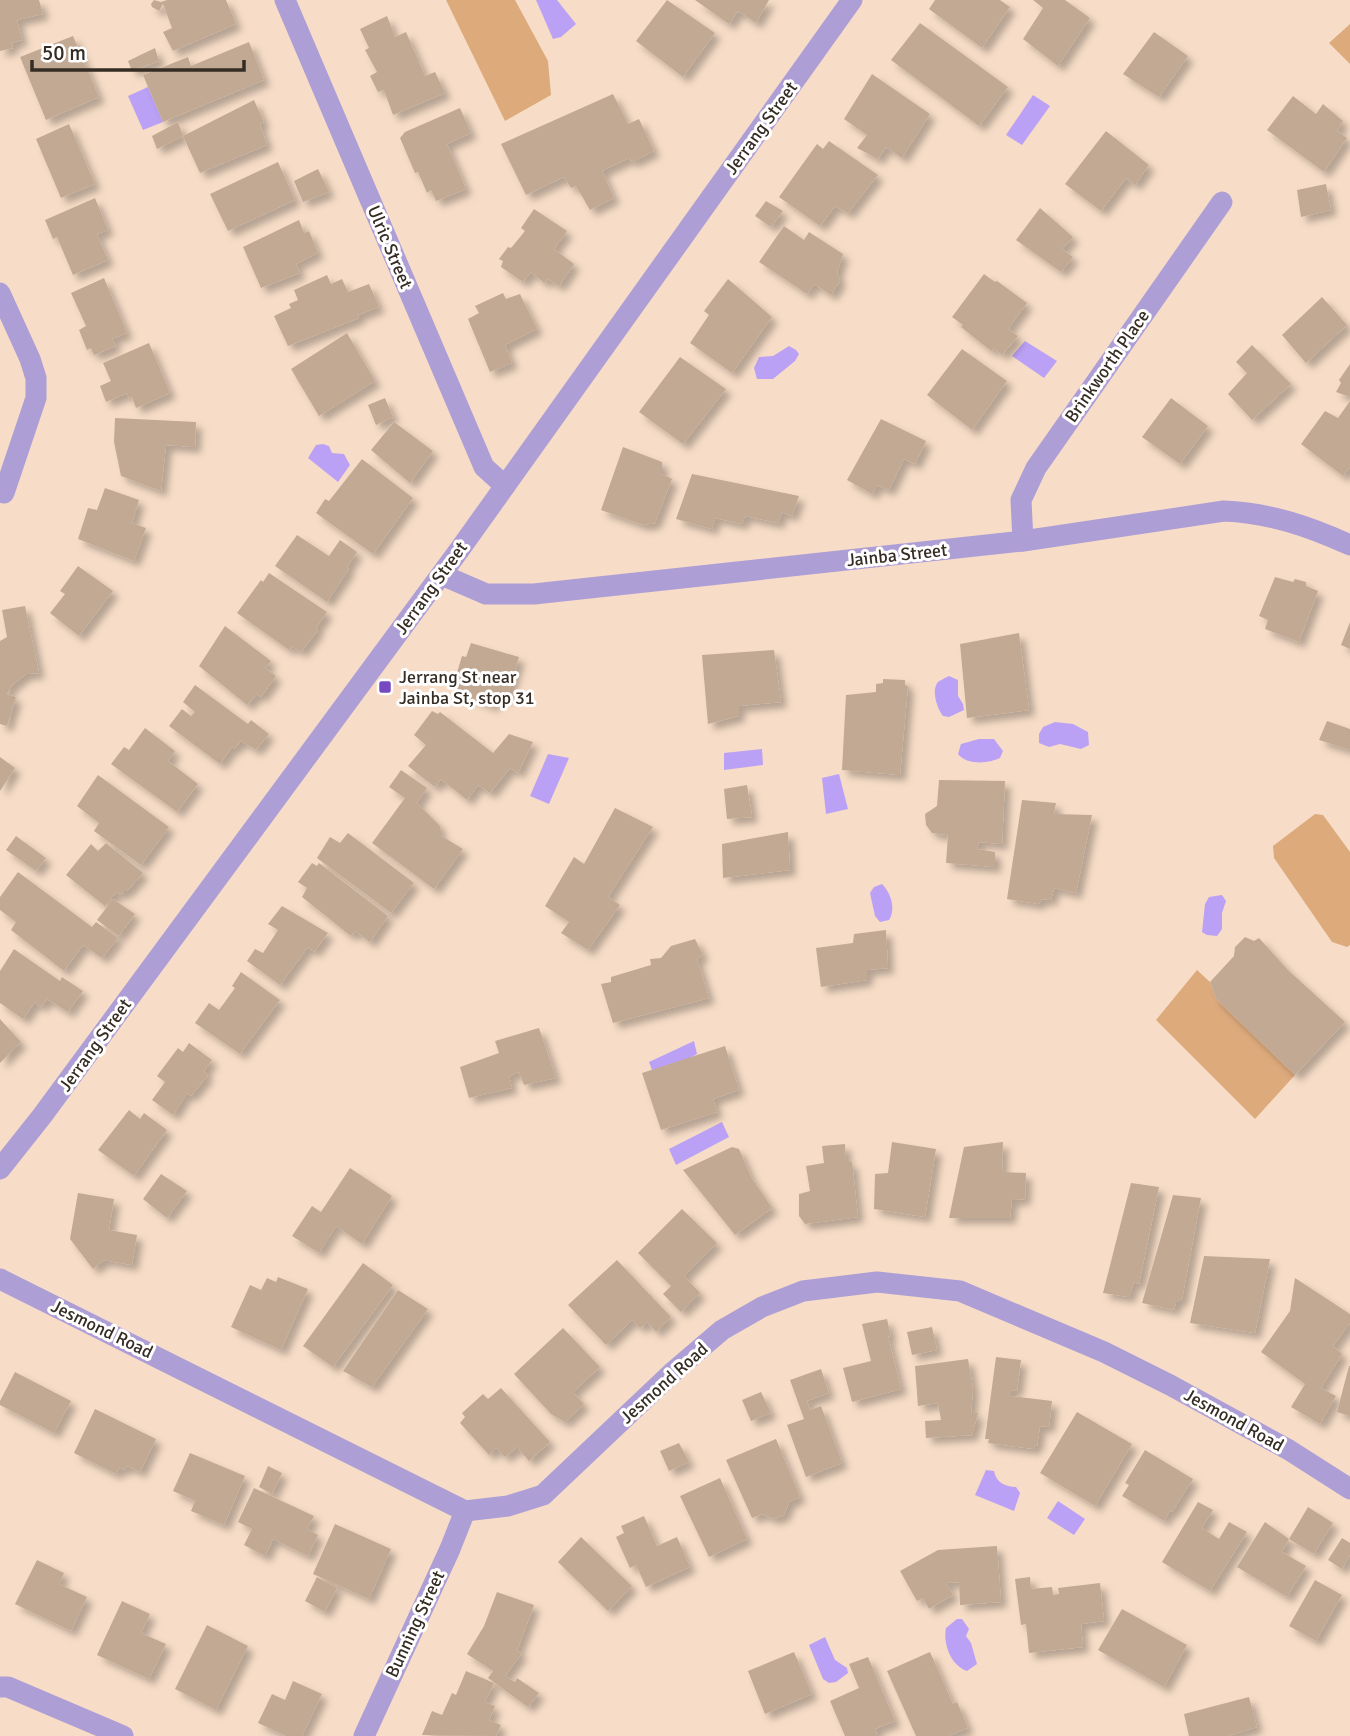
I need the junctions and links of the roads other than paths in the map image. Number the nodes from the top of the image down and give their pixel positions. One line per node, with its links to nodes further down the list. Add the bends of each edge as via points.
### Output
1 (285, 0): 5 (street, Ulric Street, via 484,467)
2 (852, 0): 5 (street, Jerrang Street)
3 (1222, 202): 7 (street, Brinkworth Place, via 1036,468 1021,500)
4 (0, 293): 6 (street, via 36,377 36,398)
5 (506, 486): 9 (street, Jerrang Street)
6 (4, 493)
7 (1023, 541): 8 (street, Jainba Street, via 1224,511 1278,517); 9 (street, Jainba Street, via 534,594 486,593)
8 (1350, 545)
9 (442, 575): 10 (street, Jerrang Street)
10 (0, 1169)
11 (0, 1279): 13 (street, Jesmond Road)
12 (1350, 1489): 13 (street, Jesmond Road, via 1289,1450 1104,1352 960,1291 877,1282 803,1291 762,1307 722,1330 674,1371 543,1495 508,1506)
13 (465, 1511): 16 (street, Bunning Street)
14 (0, 1687): 15 (street)
15 (123, 1736)
16 (364, 1736)

